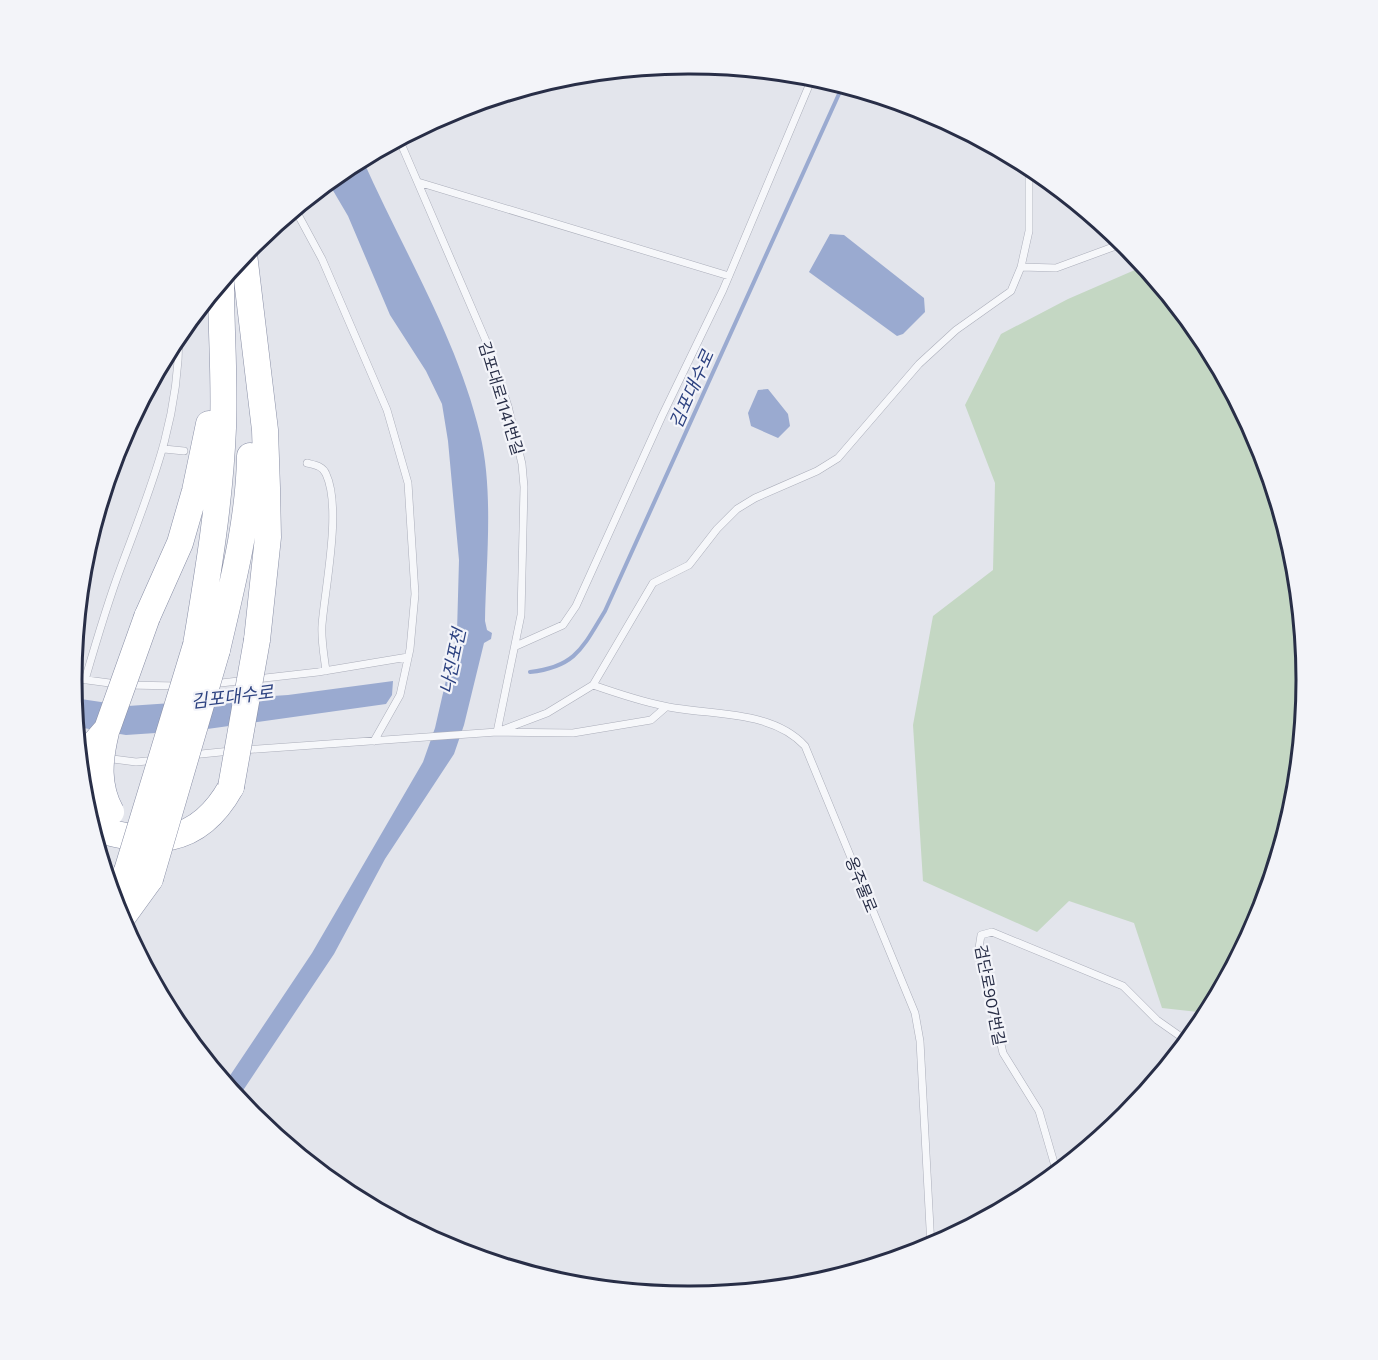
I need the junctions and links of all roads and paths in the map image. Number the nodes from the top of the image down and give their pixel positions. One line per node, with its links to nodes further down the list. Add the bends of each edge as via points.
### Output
1 (809, 85): 9 (lane)
2 (402, 146): 4 (lane, 김포대로1141번길)
3 (1029, 178): 8 (lane, via 1029,231)
4 (418, 182): 9 (lane); 17 (lane, 김포대로1141번길, via 486,341 517,441 524,487 522,590)
5 (299, 216): 19 (lane, via 363,351 402,456 409,493 415,578)
6 (1114, 247): 8 (lane, via 1056,268)
7 (245, 267): 12 (highway)
8 (1021, 267): 23 (lane, via 1011,291 956,330 919,364 838,458 737,509 689,565 652,583)
9 (729, 276): 17 (lane, via 576,606 563,626)
10 (221, 295): 11 (highway)
11 (221, 308): 18 (highway, via 222,440); 25 (highway, bridge, via 210,420 195,490 180,543 147,617)
12 (252, 326): 18 (highway, via 250,494); 30 (highway, bridge, via 265,430 268,537 257,640 231,787 221,805 190,831 151,840 119,823)
13 (178, 355): 14 (lane)
14 (164, 449): 15 (lane); 22 (lane, via 111,594)
15 (184, 451)
16 (308, 463): 20 (lane, via 326,472 330,487 331,525 322,624)
17 (516, 646): 26 (lane, 김포대로1141번길)
18 (206, 647): 31 (highway, bridge)
19 (408, 657): 20 (lane); 27 (lane, via 400,695)
20 (326, 671): 22 (lane, via 183,686)
21 (82, 680): 22 (lane)
22 (85, 680)
23 (593, 685): 24 (lane, 옹주물로); 26 (lane, via 547,713)
24 (666, 707): 26 (lane, via 651,720 573,733); 36 (lane, 옹주물로, via 772,724 796,737 809,756 915,1013)
25 (107, 729): 28 (highway, bridge); 30 (highway, bridge, via 99,781 104,798)
26 (497, 732): 27 (lane)
27 (374, 741): 29 (lane, via 136,762)
28 (87, 752)
29 (87, 754)
30 (102, 820)
31 (139, 875): 32 (highway); 33 (highway)
32 (121, 892)
33 (127, 905)
34 (1180, 1036): 35 (lane, 검단로907번길, via 1157,1020 1123,986 992,932 981,935 979,948 1002,1053 1039,1111)
35 (1054, 1164)
36 (930, 1236)

